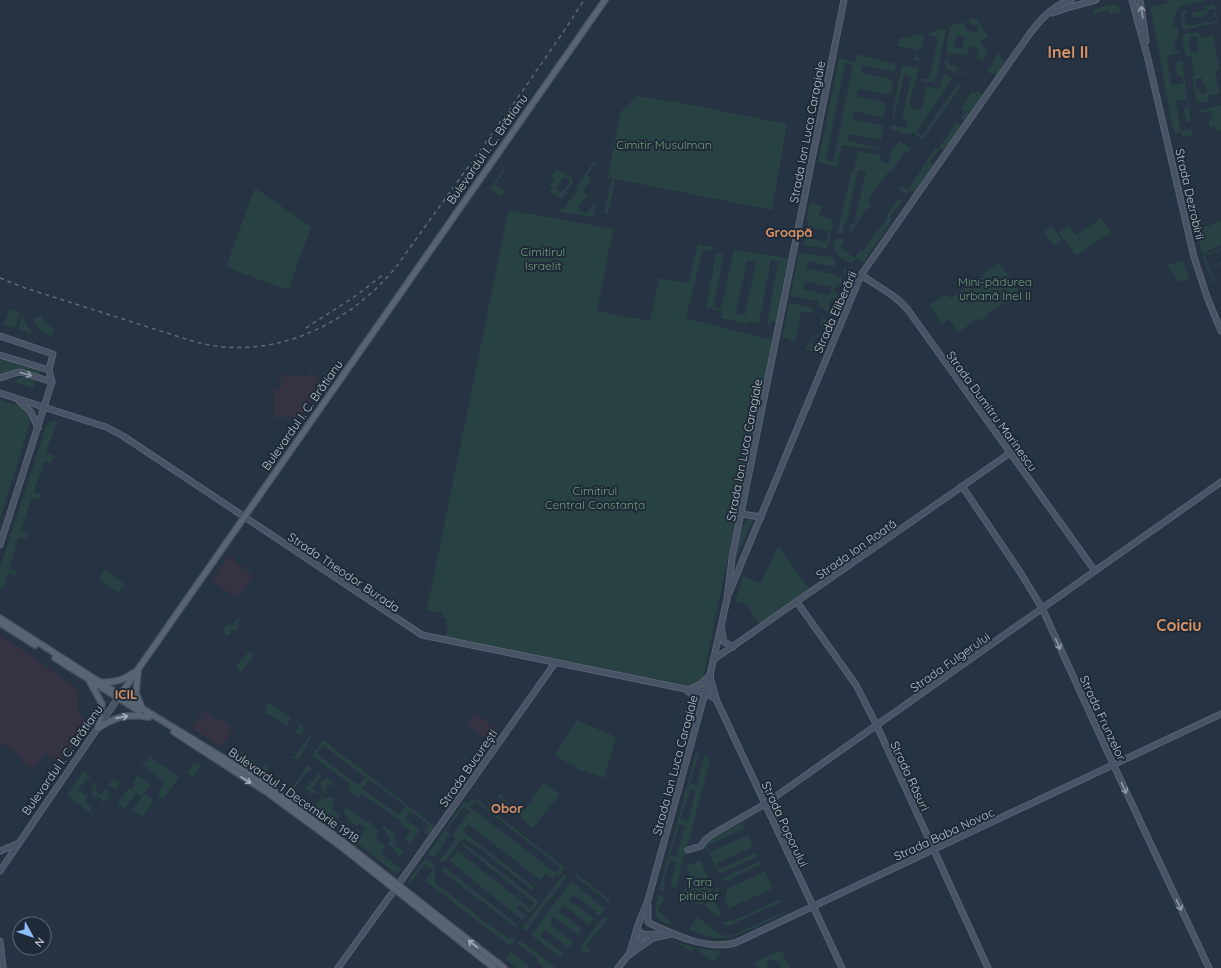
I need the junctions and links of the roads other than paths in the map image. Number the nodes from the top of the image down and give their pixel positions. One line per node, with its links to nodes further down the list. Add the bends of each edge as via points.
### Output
1 (605, 0): 24 (main road, Bulevardul I. C. Brătianu)
2 (844, 0): 23 (street, Strada Ion Luca Caragiale)
3 (1071, 0): 7 (street, Strada Eliberării, via 1057,6)
4 (1096, 0): 7 (street, Strada Eliberării, via 1057,11)
5 (1132, 0): 8 (street, Strada Dezrobirii)
6 (1140, 0): 8 (street, Strada Dezrobirii, one-way to 6)
7 (1040, 21): 9 (street, Strada Eliberării)
8 (1148, 59): 10 (street, Strada Dezrobirii, via 1194,257)
9 (861, 275): 20 (street, Strada Dumitru Marinescu, via 902,303); 25 (street, Strada Eliberării)
10 (1221, 331)
11 (0, 336): 13 (street, via 53,354)
12 (0, 355): 13 (street)
13 (49, 370): 15 (street)
14 (0, 378): 15 (street, one-way to 15, via 21,372)
15 (52, 382): 18 (street)
16 (0, 393): 17 (street, Strada Theodor Burada)
17 (15, 398): 18 (street, Strada Theodor Burada); 19 (street, via 31,412)
18 (44, 408): 19 (street); 24 (street, Strada Theodor Burada, via 115,431)
19 (38, 428): 26 (street)
20 (1010, 453): 22 (street, Strada Ion Roată); 27 (street, Strada Dumitru Marinescu)
21 (1221, 482): 27 (street, Strada Fulgerului)
22 (962, 486): 29 (street, Strada Ion Roată); 30 (street, Strada Frunzelor)
23 (741, 514): 25 (street); 28 (street, Strada Ion Luca Caragiale)
24 (244, 517): 36 (street, Strada Theodor Burada, via 422,635); 37 (main road, Bulevardul I. C. Brătianu)
25 (761, 517): 28 (street, Strada Eliberării)
26 (0, 545)
27 (1095, 571): 30 (street, Strada Fulgerului)
28 (726, 599): 33 (street, Strada Ion Luca Caragiale)
29 (797, 602): 34 (street, Strada Ion Roată); 49 (street, Strada Răsuri, via 856,685)
30 (1042, 608): 49 (street, Strada Fulgerului); 51 (street, Strada Frunzelor, one-way to 51)
31 (0, 618): 40 (main road, Bulevardul 1 Decembrie 1918)
32 (0, 623): 39 (main road, Bulevardul 1 Decembrie 1918)
33 (721, 624): 34 (street, via 724,642); 35 (street, Strada Ion Luca Caragiale)
34 (733, 647): 35 (street, Strada Ion Roată)
35 (713, 660): 38 (street, Strada Ion Luca Caragiale)
36 (555, 663): 41 (street, Strada Theodor Burada); 58 (street, Strada București)
37 (138, 669): 40 (main road, via 119,681); 43 (main road, Bulevardul I. C. Brătianu); 45 (main road, via 136,693)
38 (710, 675): 41 (street, via 701,684); 42 (street, Strada Ion Luca Caragiale); 44 (street, Strada Poporului)
39 (88, 679): 43 (main road, Bulevardul 1 Decembrie 1918); 50 (main road, via 102,704)
40 (100, 682): 43 (main road, Bulevardul 1 Decembrie 1918)
41 (688, 690): 42 (street, Strada Theodor Burada); 46 (street, via 695,698)
42 (705, 693): 44 (street); 46 (street, Strada Ion Luca Caragiale)
43 (119, 697): 45 (main road, Bulevardul 1 Decembrie 1918); 48 (main road, Bulevardul 1 Decembrie 1918); 50 (street, Bulevardul I. C. Brătianu)
44 (716, 699): 52 (street, Strada Poporului)
45 (144, 709): 58 (main road, Bulevardul 1 Decembrie 1918, via 252,776 346,844)
46 (700, 711): 59 (street, Strada Ion Luca Caragiale)
47 (1221, 714): 51 (street, Strada Baba Novac)
48 (149, 717): 50 (main road, one-way to 48, via 123,716); 58 (main road, Bulevardul 1 Decembrie 1918, one-way to 58, via 268,793)
49 (877, 726): 52 (street, Strada Fulgerului); 55 (street, Strada Răsuri)
50 (98, 728): 53 (street, Bulevardul I. C. Brătianu)
51 (1113, 765): 55 (street, Strada Baba Novac); 75 (street, Strada Frunzelor, one-way to 75)
52 (765, 804): 54 (street, Strada Fulgerului, via 713,834 701,846); 60 (street, Strada Poporului)
53 (18, 843): 56 (street); 57 (street, Bulevardul I. C. Brătianu)
54 (688, 850)
55 (934, 850): 60 (street, Strada Baba Novac); 74 (street, Strada Răsuri)
56 (0, 851)
57 (0, 871)
58 (396, 887): 69 (street, Strada București); 70 (main road, Bulevardul 1 Decembrie 1918); 71 (main road, Bulevardul 1 Decembrie 1918, one-way to 58)
59 (648, 900): 61 (street, Strada Ion Luca Caragiale); 62 (street, Strada Ion Luca Caragiale)
60 (813, 906): 65 (street, Strada Baba Novac, via 729,945 713,945); 73 (street, Strada Poporului)
61 (648, 922): 62 (street); 64 (street, via 651,927); 65 (street, Strada Baba Novac)
62 (639, 923): 63 (street)
63 (637, 929): 64 (street); 67 (street)
64 (645, 934): 65 (street, Strada Baba Novac); 67 (street)
65 (671, 934): 67 (street, via 653,938)
66 (0, 941): 68 (street)
67 (629, 955): 72 (street)
68 (3, 968)
69 (338, 968)
70 (494, 968)
71 (504, 968)
72 (618, 968)
73 (842, 968)
74 (988, 968)
75 (1209, 968)

